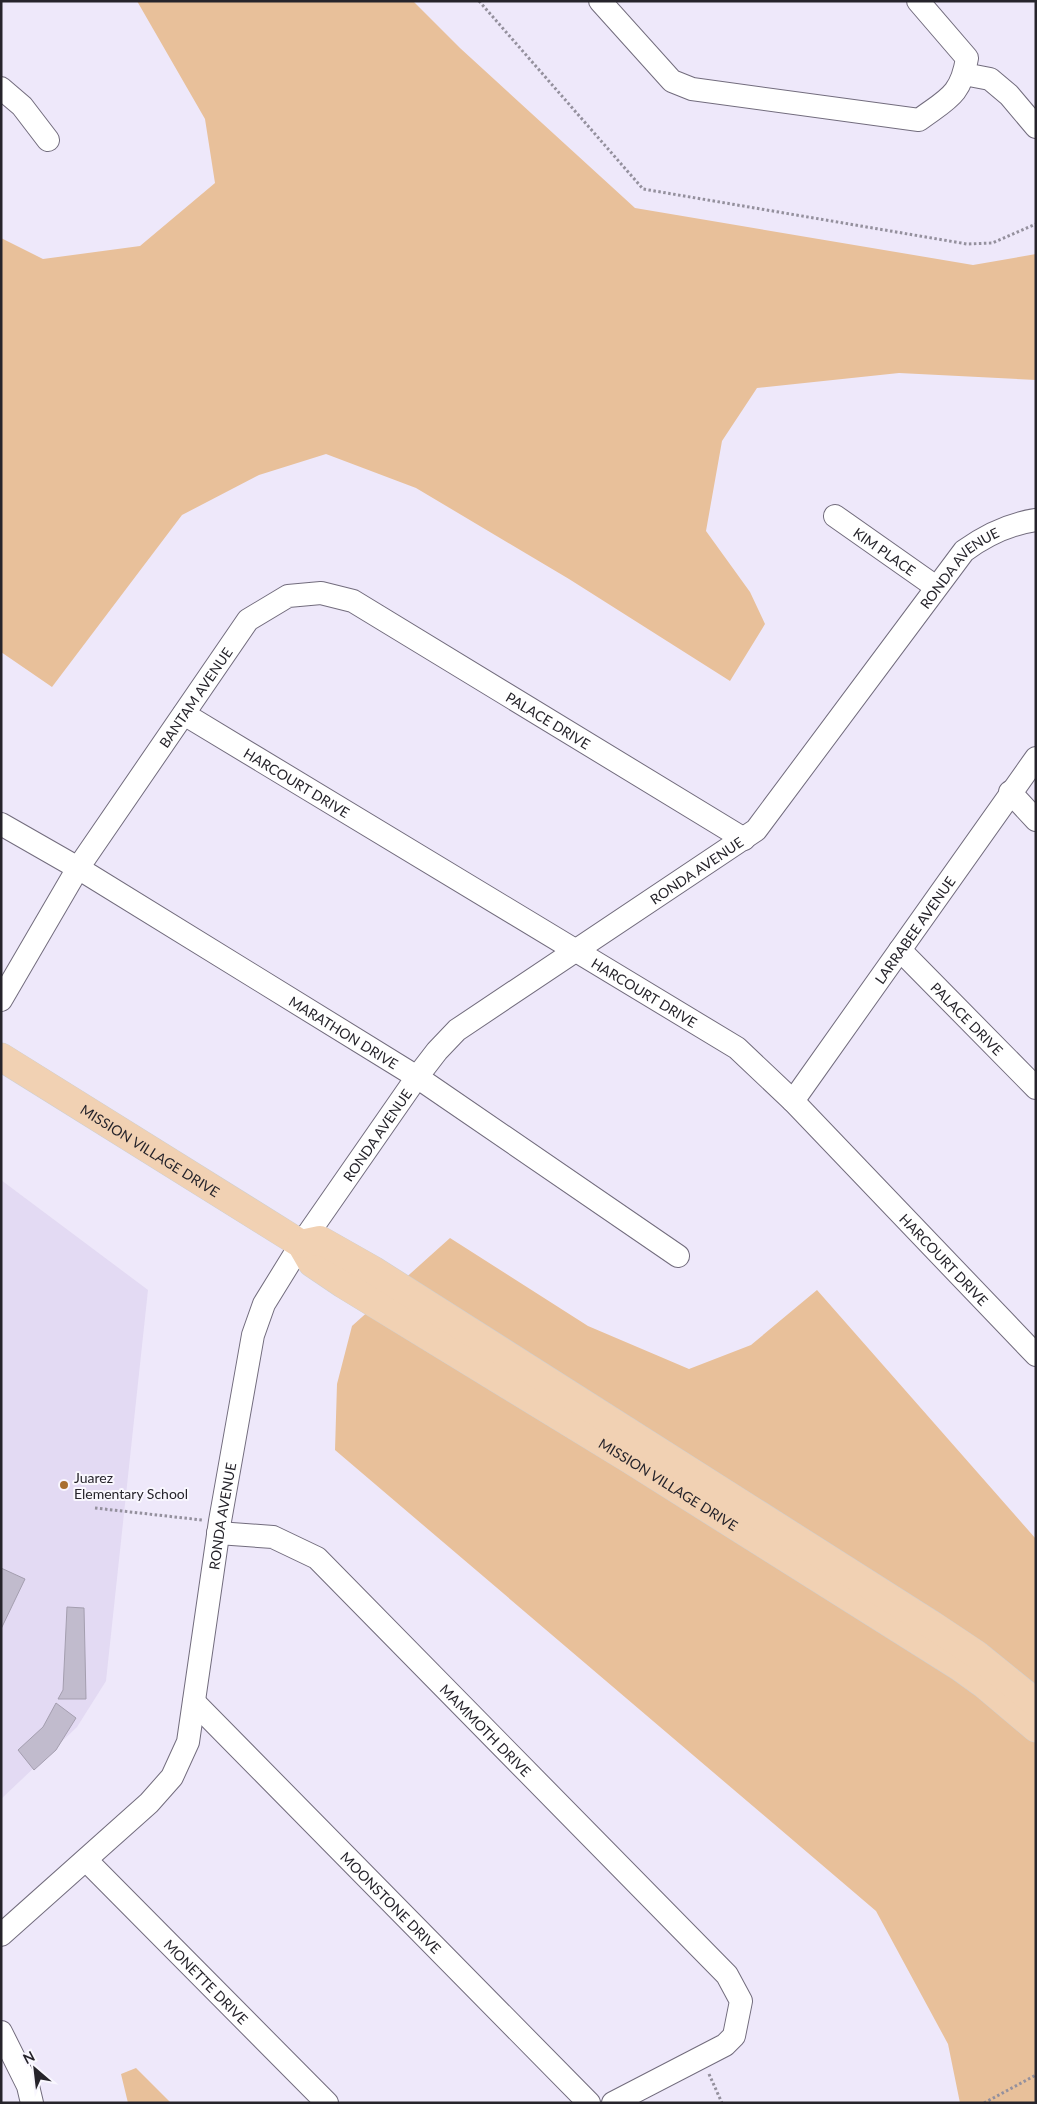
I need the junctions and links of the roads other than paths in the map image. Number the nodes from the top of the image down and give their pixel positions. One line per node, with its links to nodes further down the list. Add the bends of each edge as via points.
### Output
1 (600, 1): 3 (street, via 672,81 692,89 919,120 956,92)
2 (918, 1): 3 (street, via 967,58)
3 (964, 74): 5 (street, via 990,79)
4 (1, 88): 6 (street, via 22,106)
5 (1036, 126)
6 (48, 140)
7 (835, 516): 9 (street, KIM PLACE)
8 (1036, 520): 9 (street, RONDA AVENUE, via 1016,523 983,538 964,551)
9 (936, 587): 16 (street, RONDA AVENUE, via 756,830)
10 (353, 601): 11 (street, BANTAM AVENUE, via 321,592 288,596 248,620); 16 (street, PALACE DRIVE)
11 (184, 714): 17 (street, BANTAM AVENUE); 19 (street, HARCOURT DRIVE)
12 (1036, 758): 13 (street, LARRABEE AVENUE)
13 (1010, 792): 14 (street); 18 (street, LARRABEE AVENUE)
14 (1036, 820)
15 (1, 824): 17 (street, MARATHON DRIVE)
16 (744, 839): 19 (street, RONDA AVENUE)
17 (78, 868): 20 (street, BANTAM AVENUE); 22 (street, MARATHON DRIVE)
18 (900, 950): 23 (street, PALACE DRIVE); 24 (street, LARRABEE AVENUE)
19 (577, 951): 22 (street, RONDA AVENUE, via 457,1030); 24 (street, HARCOURT DRIVE, via 737,1048)
20 (1, 1000)
21 (1, 1057): 25 (main road, MISSION VILLAGE DRIVE)
22 (418, 1077): 25 (street, RONDA AVENUE); 26 (street, MARATHON DRIVE)
23 (1036, 1088)
24 (793, 1101): 27 (street, HARCOURT DRIVE)
25 (300, 1244): 28 (street, RONDA AVENUE, via 264,1304 253,1335); 30 (main road, MISSION VILLAGE DRIVE, via 320,1240 373,1270 932,1625 977,1655); 31 (main road, MISSION VILLAGE DRIVE, via 312,1263 343,1284 960,1667)
26 (678, 1256)
27 (1036, 1356)
28 (219, 1527): 29 (street, RONDA AVENUE); 38 (street, MAMMOTH DRIVE, via 273,1537 317,1558 727,1975 741,2001 734,2036 725,2045)
29 (194, 1702): 32 (street, RONDA AVENUE, via 188,1742 172,1777 149,1803); 37 (street, MOONSTONE DRIVE)
30 (1036, 1703)
31 (1036, 1728)
32 (86, 1860): 33 (street, RONDA AVENUE); 36 (street, MONETTE DRIVE)
33 (1, 1935)
34 (1, 2032): 35 (street, via 28,2086)
35 (32, 2103)
36 (327, 2103)
37 (589, 2103)
38 (613, 2103)

